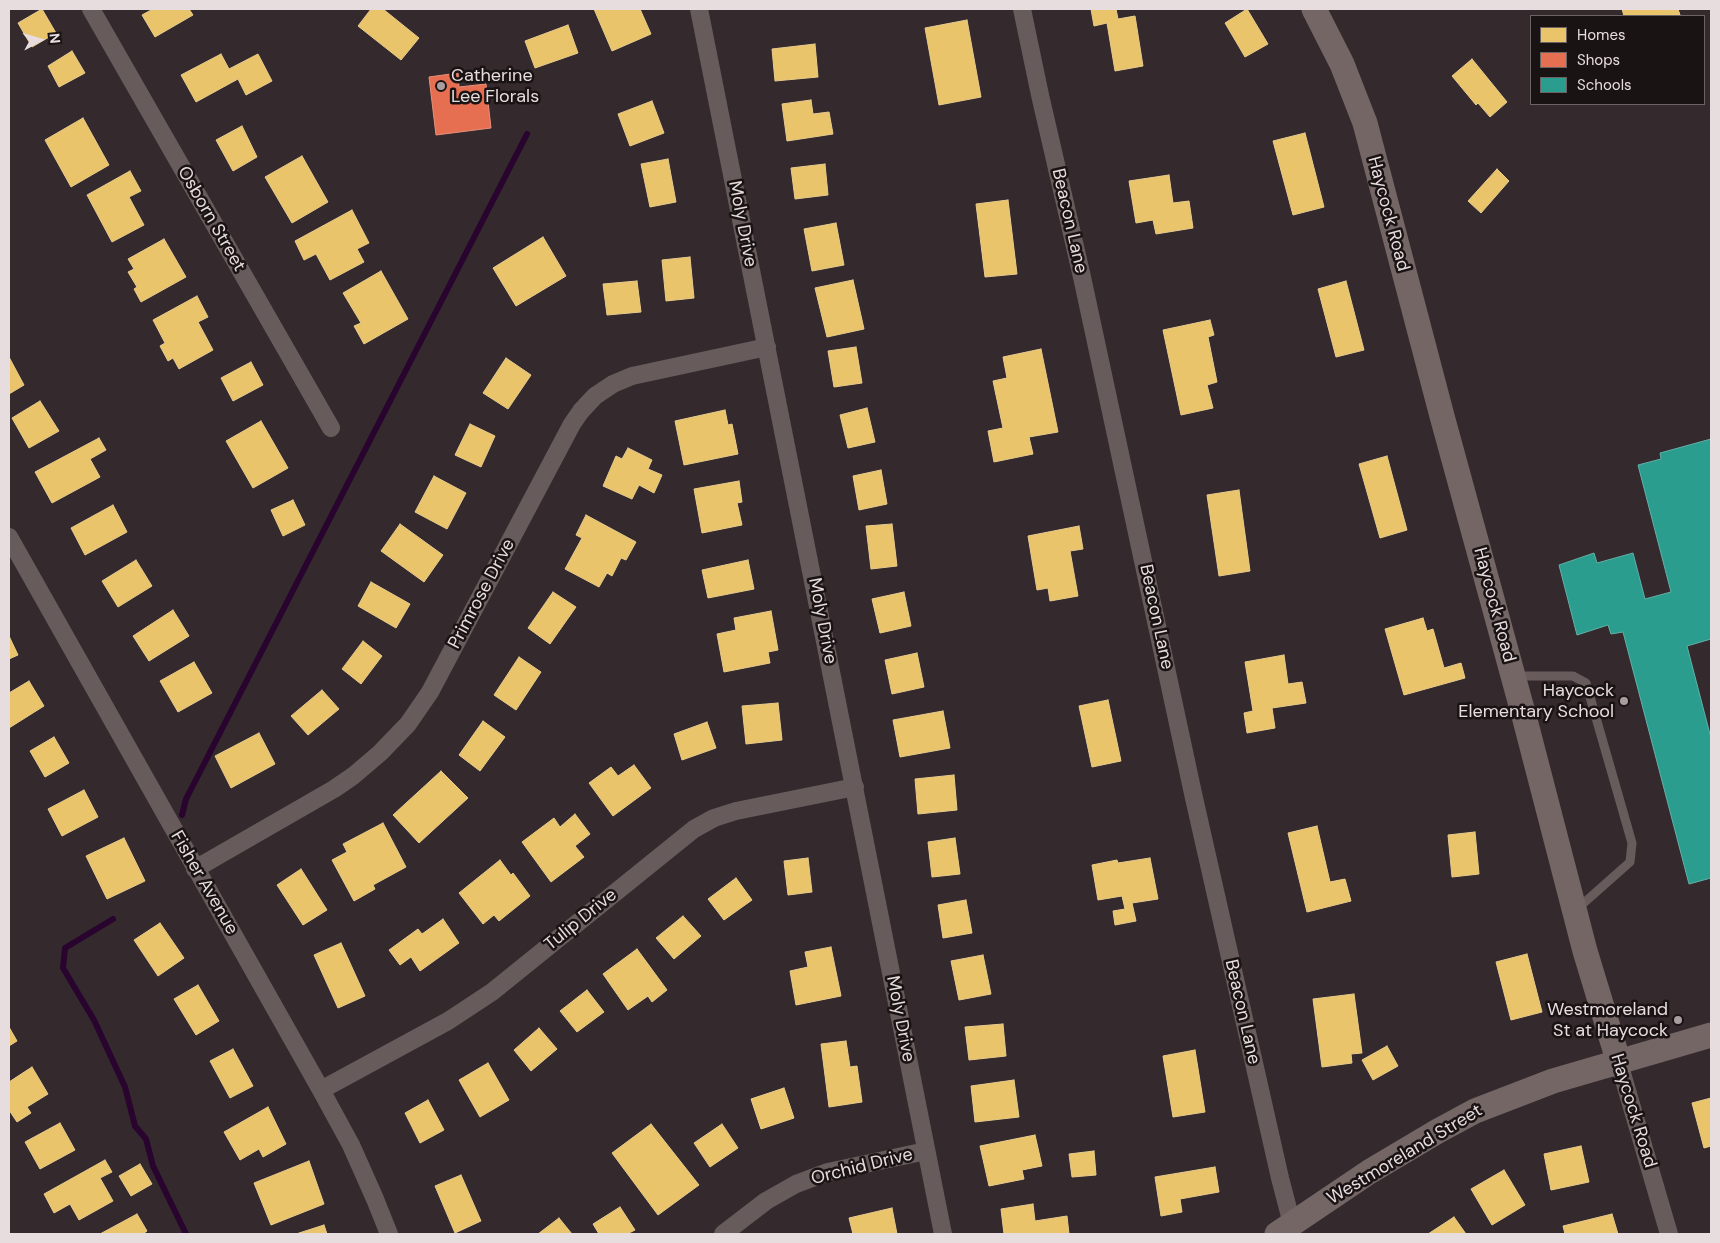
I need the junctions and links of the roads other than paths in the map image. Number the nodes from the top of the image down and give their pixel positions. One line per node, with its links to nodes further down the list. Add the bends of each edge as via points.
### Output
1 (91, 9): 6 (street, Osborn Street)
2 (700, 9): 5 (street, Moly Drive)
3 (1022, 9): 16 (street, Beacon Lane, via 1280,1178)
4 (1314, 9): 8 (main road, Haycock Road, via 1342,64 1365,123)
5 (766, 347): 9 (street, Moly Drive); 10 (street, Primrose Drive, via 632,376 595,396 572,424 430,692 408,724 380,753 340,785)
6 (331, 428)
7 (9, 537): 10 (street, Fisher Avenue)
8 (1513, 676): 11 (main road, Haycock Road); 11 (lane, via 1573,676 1586,683 1632,843 1630,862)
9 (855, 787): 14 (street, Tulip Drive, via 736,811 694,829 492,992 448,1021); 15 (street, Moly Drive)
10 (195, 869): 14 (street, Fisher Avenue)
11 (1574, 910): 13 (main road, Haycock Road)
12 (1711, 1035): 13 (main road, Westmoreland Street)
13 (1619, 1063): 16 (main road, Westmoreland Street, via 1554,1081 1475,1111 1369,1172); 20 (street, Haycock Road)
14 (321, 1090): 17 (street, Fisher Avenue, via 351,1145)
15 (926, 1151): 18 (street, Orchid Drive, via 828,1172 796,1184 766,1201); 19 (street, Moly Drive)
16 (1284, 1229)
17 (389, 1234)
18 (723, 1234)
19 (943, 1234)
20 (1669, 1234)

